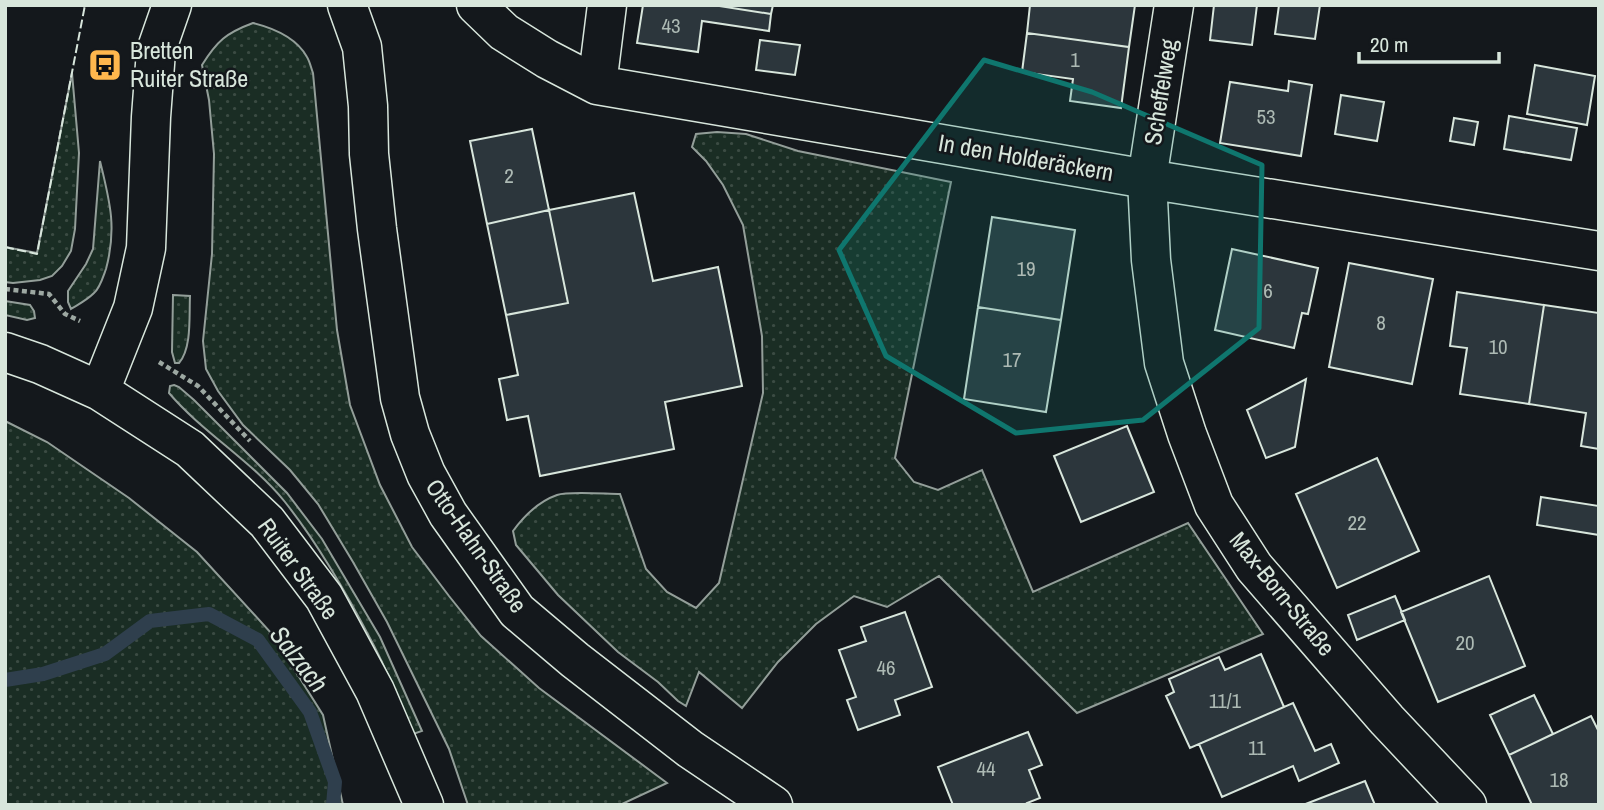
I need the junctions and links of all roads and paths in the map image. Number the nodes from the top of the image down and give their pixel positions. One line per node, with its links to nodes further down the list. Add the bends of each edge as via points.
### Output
1 (172, 5): 12 (street, via 156,51 146,248 133,308)
2 (347, 5): 14 (street, Otto-Hahn-Straße, via 362,47 377,229 400,398 426,474 448,514 517,611 690,749)
3 (477, 5): 6 (street, In den Holderäckern, via 504,32)
4 (607, 5): 6 (street)
5 (1174, 5): 7 (street, Scheffelweg)
6 (597, 85): 7 (street, In den Holderäckern)
7 (1147, 179): 8 (street, In den Holderäckern); 15 (street, Max-Born-Straße, via 1150,260 1164,363 1214,505 1254,567)
8 (1599, 251)
9 (5, 289): 10 (path)
10 (49, 294)
11 (5, 352): 12 (street, Ruiter Straße)
12 (100, 391): 13 (street, Ruiter Straße, via 190,449 267,522 324,597 375,691)
13 (424, 805)
14 (773, 805)
15 (1467, 805)

